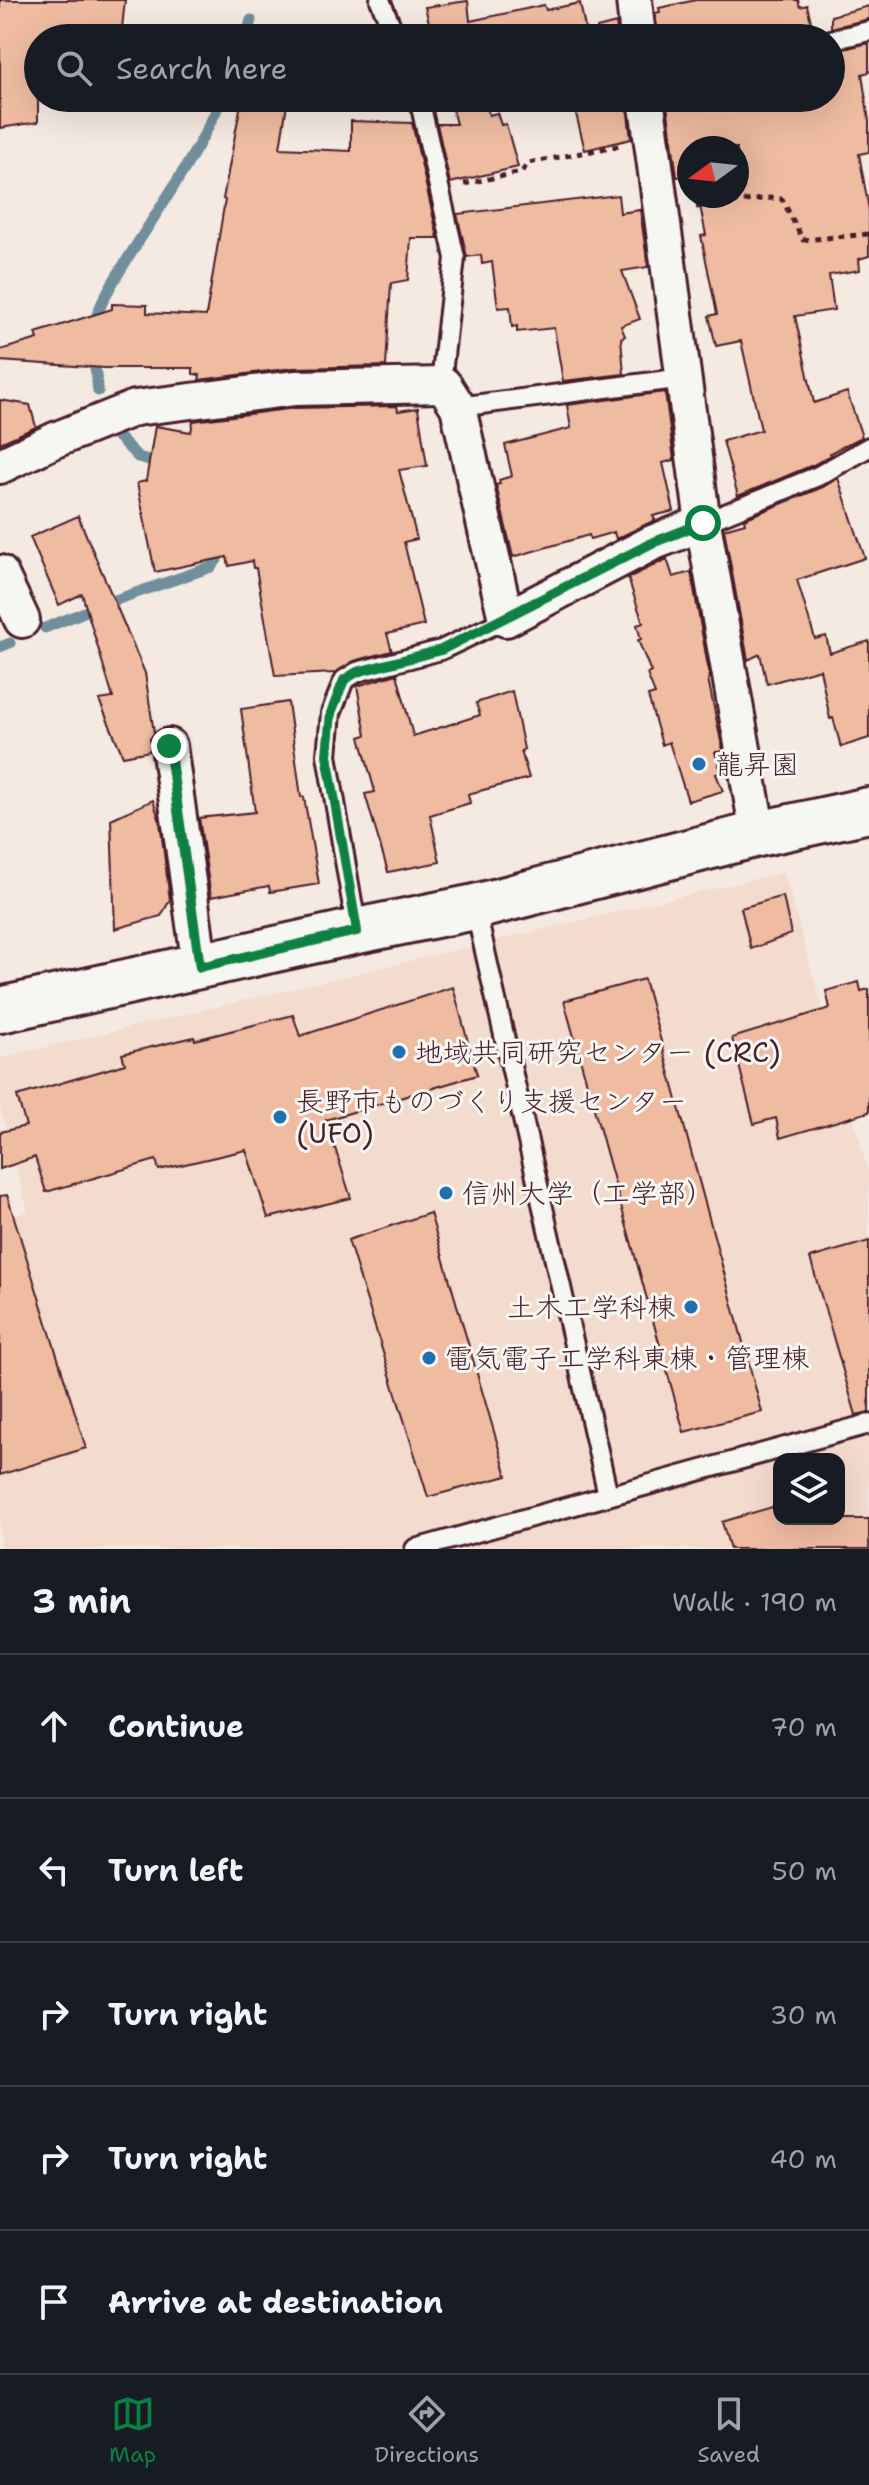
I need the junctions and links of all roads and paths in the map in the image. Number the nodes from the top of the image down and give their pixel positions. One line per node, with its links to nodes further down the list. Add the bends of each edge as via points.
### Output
1 (380, 0): 3 (lane)
2 (637, 1): 4 (street)
3 (390, 24)
4 (638, 24)
5 (869, 31): 6 (lane)
6 (845, 37)
7 (422, 112): 10 (lane)
8 (648, 112): 9 (street)
9 (652, 140): 10 (path, via 528,163 522,172); 11 (street)
10 (440, 190): 14 (lane, via 455,258 442,374)
11 (662, 211): 12 (path, via 782,199 803,240); 13 (street)
12 (869, 234)
13 (684, 378): 14 (lane); 17 (street)
14 (451, 396): 16 (street, via 295,388 135,408); 19 (street)
15 (869, 447): 17 (lane, via 818,476)
16 (0, 466)
17 (703, 523): 19 (street, via 652,543); 23 (street)
18 (0, 573): 20 (street)
19 (506, 619): 25 (lane, via 441,650 344,680 331,713 327,755)
20 (22, 620)
21 (169, 746): 26 (street)
22 (869, 810): 23 (street)
23 (758, 834): 24 (street)
24 (475, 907): 25 (street); 29 (lane)
25 (357, 931): 26 (street)
26 (200, 967): 27 (street)
27 (0, 1010)
28 (869, 1424): 29 (lane)
29 (608, 1495): 30 (lane)
30 (415, 1549)

